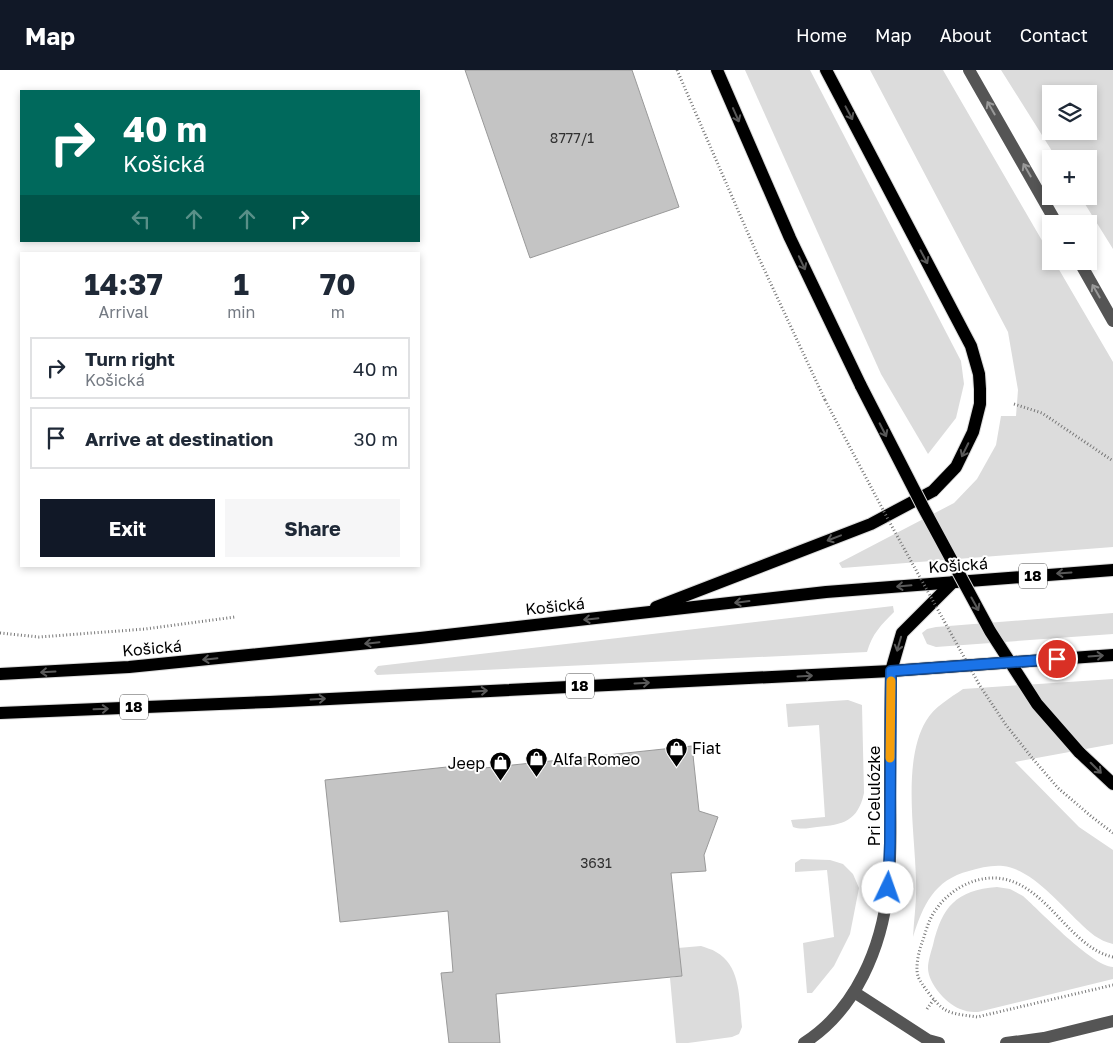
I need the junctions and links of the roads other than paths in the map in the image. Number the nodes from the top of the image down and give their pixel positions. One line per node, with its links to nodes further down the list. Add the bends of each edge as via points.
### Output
1 (717, 70): 14 (main road, one-way to 14, bridge, via 790,238 861,386 990,631 1037,704 1079,752)
2 (826, 70): 9 (main road, one-way to 9, via 971,346 980,389 973,432 956,467 933,491 871,524)
3 (969, 70): 4 (street, one-way to 3)
4 (1052, 215)
5 (1084, 270): 6 (street, one-way to 5)
6 (1113, 321)
7 (1113, 570): 8 (main road, Košická / 18, one-way to 8)
8 (953, 582): 9 (main road, Košická / 18, one-way to 9, via 826,592); 11 (main road, one-way to 11, via 902,633)
9 (640, 613): 12 (main road, Košická / 18, one-way to 12, via 129,667)
10 (1113, 655): 11 (main road, 18, one-way to 10)
11 (891, 671): 13 (main road, 18, one-way to 11); 15 (street, Pri Celulózke, via 888,888 881,930)
12 (0, 674)
13 (0, 713)
14 (1113, 784)
15 (854, 992): 17 (street, Pri Celulózke, via 838,1014); 18 (street, via 928,1040)
16 (1113, 1021): 19 (street, via 1044,1038)
17 (804, 1043)
18 (939, 1043)
19 (1006, 1043)

